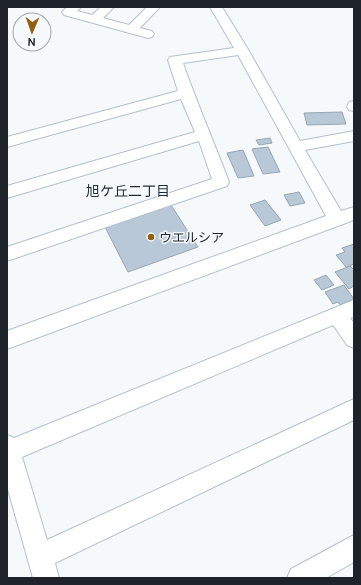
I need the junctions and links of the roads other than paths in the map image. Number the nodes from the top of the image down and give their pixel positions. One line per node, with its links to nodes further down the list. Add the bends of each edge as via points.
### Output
1 (75, 7): 5 (street, via 68,12)
2 (108, 7): 5 (street)
3 (154, 7): 6 (street)
4 (216, 7): 8 (street)
5 (95, 19): 6 (street)
6 (132, 29): 7 (street)
7 (148, 34)
8 (244, 51): 9 (street, via 175,60); 13 (street)
9 (186, 93): 10 (street); 12 (street)
10 (204, 134): 14 (street); 17 (street, via 220,182)
11 (354, 136): 13 (street)
12 (7, 142)
13 (295, 147): 16 (street)
14 (7, 192)
15 (354, 213): 16 (street)
16 (337, 220): 20 (street)
17 (7, 254)
18 (345, 311): 19 (street); 22 (street)
19 (354, 339)
20 (7, 340)
21 (354, 409): 24 (street)
22 (8, 450): 24 (street)
23 (354, 548): 25 (street)
24 (43, 568)
25 (300, 578)

